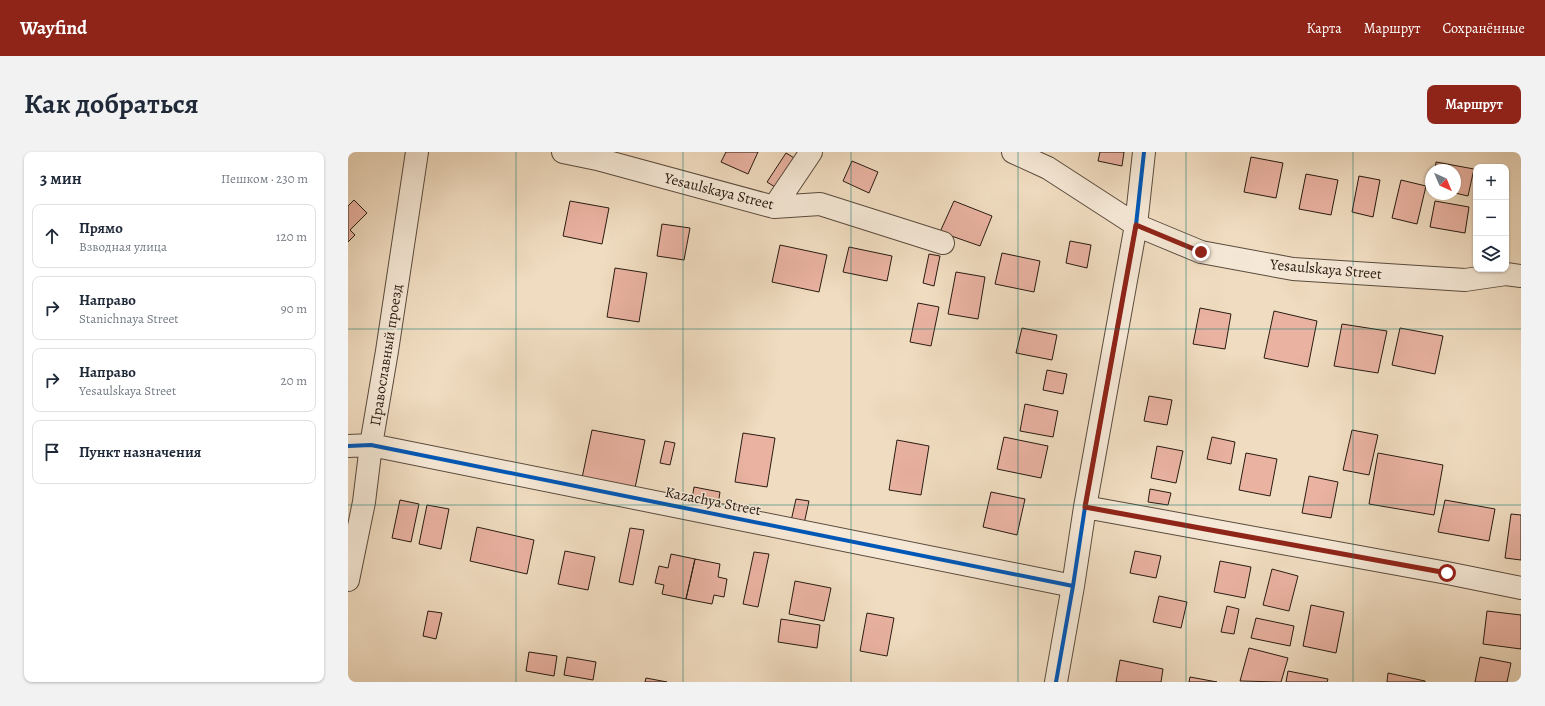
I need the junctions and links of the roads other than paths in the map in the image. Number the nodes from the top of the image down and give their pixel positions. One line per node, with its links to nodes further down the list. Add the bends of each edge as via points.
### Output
1 (417, 152): 10 (street, Православный проезд)
2 (563, 152): 6 (street, Yesaulskaya Street)
3 (811, 152): 6 (street)
4 (1013, 152): 7 (street, Yesaulskaya Street, via 1048,168)
5 (1144, 152): 7 (street)
6 (774, 207): 8 (street, Yesaulskaya Street, via 820,204)
7 (1136, 225): 9 (street, Yesaulskaya Street, via 1201,252 1293,270 1465,280 1506,274); 12 (street)
8 (943, 243)
9 (1521, 276)
10 (371, 445): 11 (street, Kazachya Street); 13 (street, Православный проезд, via 364,502); 14 (street, Kazachya Street)
11 (348, 446)
12 (1085, 507): 14 (street); 15 (street)
13 (348, 580)
14 (1073, 586): 16 (street)
15 (1521, 588)
16 (1056, 682)

